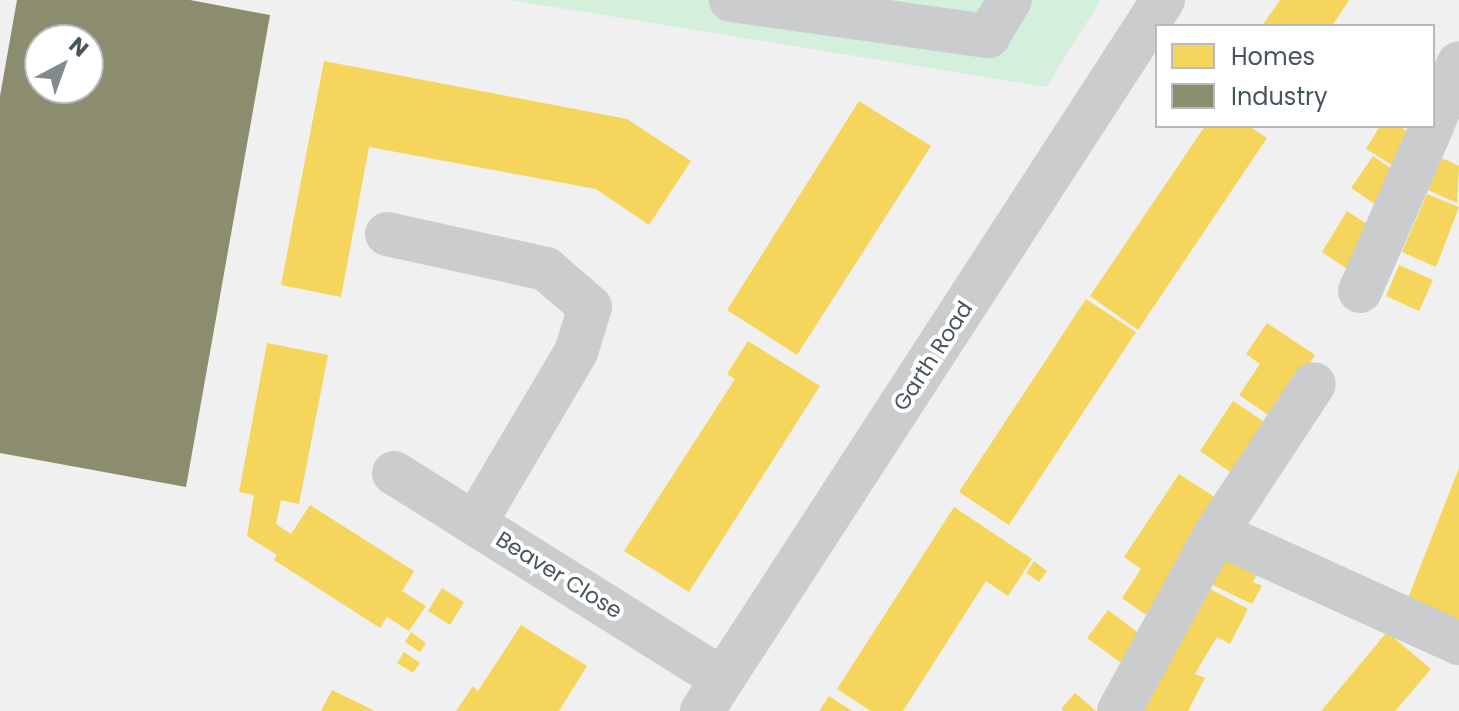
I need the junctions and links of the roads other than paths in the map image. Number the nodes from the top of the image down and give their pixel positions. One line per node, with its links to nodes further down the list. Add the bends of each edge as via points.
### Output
1 (731, 0): 2 (street, via 988,36)
2 (1010, 0)
3 (1163, 0): 14 (street, Garth Road)
4 (1459, 63): 5 (street)
5 (1435, 118)
6 (1431, 128): 8 (street)
7 (387, 234): 11 (street, via 546,269 590,307 576,352)
8 (1360, 291)
9 (1314, 384): 12 (street)
10 (394, 473): 11 (street, Beaver Close)
11 (475, 523): 14 (street, Beaver Close)
12 (1216, 533): 13 (street); 15 (street)
13 (1459, 643)
14 (712, 695)
15 (1119, 711)

